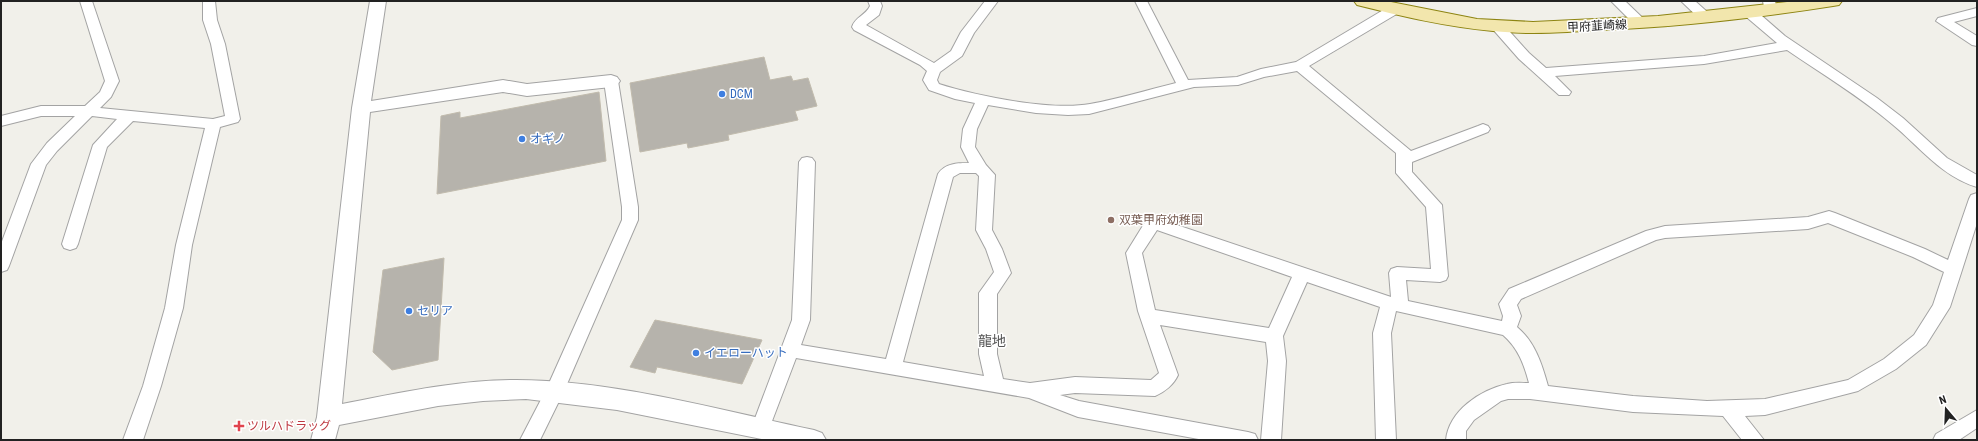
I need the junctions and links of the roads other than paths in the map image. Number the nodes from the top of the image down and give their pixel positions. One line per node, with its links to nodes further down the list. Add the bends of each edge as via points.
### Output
1 (86, 1): 28 (street, via 112,82 106,94)
2 (209, 1): 31 (street, via 210,20 218,44 233,119)
3 (378, 1): 27 (street)
4 (874, 1): 21 (street, via 874,12 860,23 859,27 925,62)
5 (992, 1): 21 (street, via 968,32 957,53)
6 (1141, 1): 24 (street)
7 (1363, 1): 12 (main road, 甲府韮崎線)
8 (1617, 1): 16 (street)
9 (1687, 1): 15 (street)
10 (1833, 1): 11 (main road, 甲府韮崎線)
11 (1769, 5): 13 (main road, 甲府韮崎線)
12 (1395, 8): 17 (main road, 甲府韮崎線, via 1428,16); 20 (street)
13 (1749, 12): 15 (main road, 甲府韮崎線); 19 (street)
14 (1977, 12): 18 (street, via 1943,21)
15 (1707, 18): 16 (main road, 甲府韮崎線)
16 (1642, 24): 17 (main road, 甲府韮崎線)
17 (1498, 26): 22 (street)
18 (1977, 42)
19 (1790, 45): 22 (street, via 1704,60); 36 (street, via 1872,100 1942,162)
20 (1300, 66): 24 (street, via 1238,81); 33 (street, via 1404,151)
21 (934, 70): 26 (street, via 930,80 934,87 960,96)
22 (1543, 73): 25 (street)
23 (611, 81): 27 (street, via 527,90 503,86); 49 (street, via 630,220)
24 (1184, 85): 26 (street, via 1089,109 1036,108)
25 (1564, 92)
26 (983, 100): 35 (street, via 970,129 968,147)
27 (361, 108): 53 (street)
28 (89, 110): 29 (street); 30 (street, via 41,111); 39 (street, via 52,147 39,164)
29 (129, 116): 31 (street); 38 (street, via 100,145)
30 (1, 121)
31 (213, 124): 56 (street, via 184,245 174,308 152,386)
32 (1483, 129): 33 (street)
33 (1404, 159): 42 (street, via 1404,173 1434,205 1440,276 1397,273)
34 (807, 162): 46 (street, via 801,320)
35 (980, 168): 47 (street, via 957,168 946,174); 48 (street, via 987,175 984,230 1003,273 988,293 988,354)
36 (1977, 182)
37 (1977, 199): 40 (street)
38 (70, 244)
39 (1, 266)
40 (1954, 270): 44 (street, via 1829,217 1808,223 1665,232 1652,235 1515,294 1508,304 1512,316); 52 (street, via 1941,307 1920,340 1890,364 1852,386 1765,407)
41 (1302, 273): 42 (street); 43 (street, via 1153,223 1134,253); 45 (street)
42 (1394, 304): 44 (street); 62 (street, via 1382,333)
43 (1149, 316): 45 (street); 50 (street, via 1169,375 1155,388 1074,385)
44 (1508, 330): 51 (street, via 1519,337 1530,357)
45 (1274, 336): 61 (street, via 1277,361)
46 (789, 350): 47 (street); 55 (street)
47 (892, 368): 48 (street)
48 (995, 385): 50 (street)
49 (555, 391): 53 (street, via 506,390 456,394); 55 (street, via 664,407); 58 (street)
50 (1030, 391): 60 (street, via 1078,409)
51 (1541, 393): 52 (street, via 1633,404); 63 (street, via 1508,391 1494,396 1467,414 1457,428)
52 (1727, 408): 64 (street)
53 (329, 417): 57 (street)
54 (1977, 418): 65 (street)
55 (757, 434): 59 (street)
56 (133, 440)
57 (324, 440)
58 (530, 440)
59 (814, 440)
60 (1248, 440)
61 (1272, 440)
62 (1386, 440)
63 (1456, 440)
64 (1754, 440)
65 (1943, 440)

